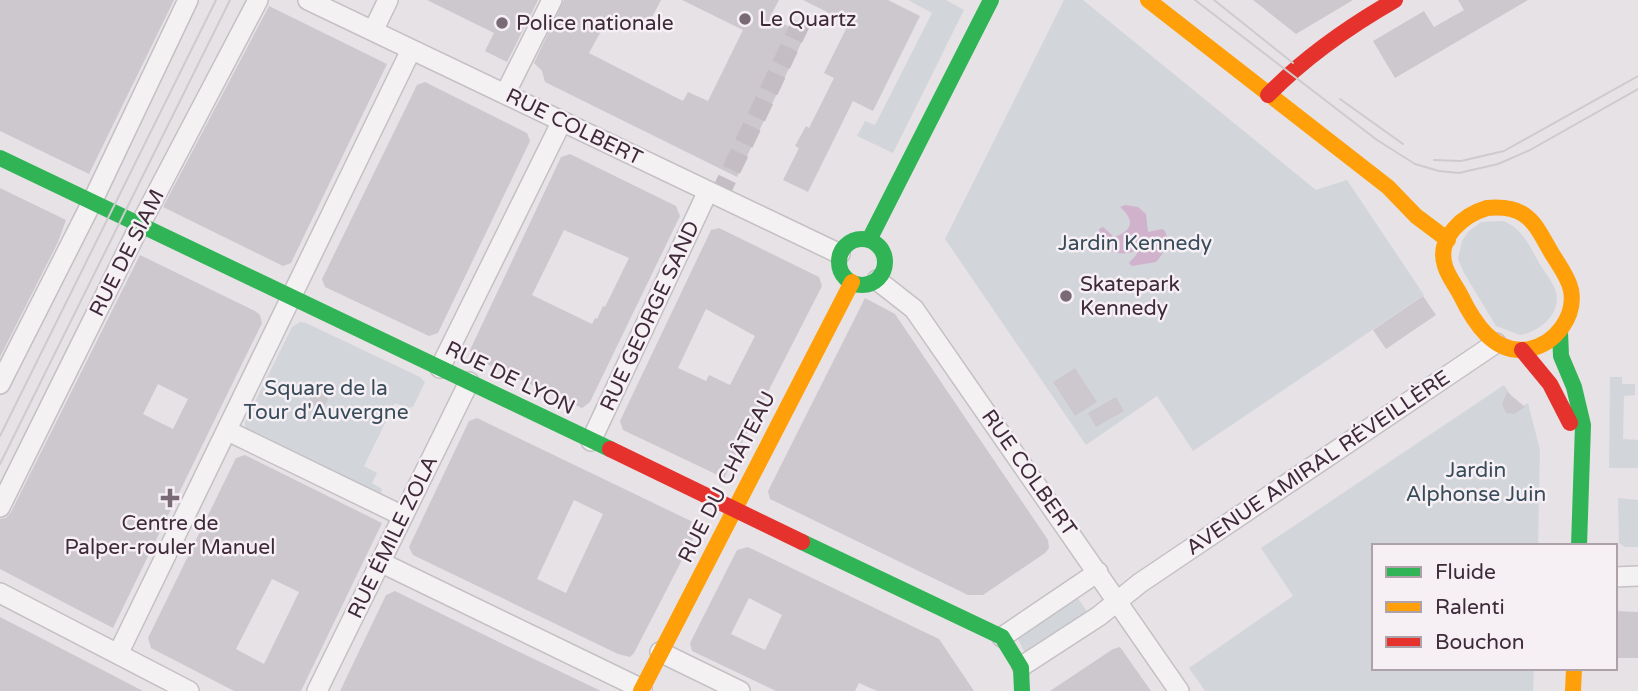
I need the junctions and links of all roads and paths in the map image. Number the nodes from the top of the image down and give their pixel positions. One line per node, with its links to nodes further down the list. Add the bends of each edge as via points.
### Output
1 (188, 0): 16 (street)
2 (258, 0): 17 (street, RUE DE SIAM)
3 (308, 0): 9 (street, RUE COLBERT)
4 (388, 0): 9 (street)
5 (552, 0): 11 (street)
6 (991, 0): 18 (main road)
7 (1148, 0): 12 (main road)
8 (1395, 0): 12 (main road, via 1344,28)
9 (373, 31): 10 (street, RUE COLBERT)
10 (411, 50): 11 (street, RUE COLBERT); 23 (street)
11 (505, 94): 13 (street, RUE COLBERT)
12 (1268, 95): 19 (main road, via 1388,187)
13 (562, 121): 15 (street, RUE COLBERT); 27 (street)
14 (0, 159): 16 (main road, RUE DE LYON)
15 (708, 191): 20 (street, RUE COLBERT); 31 (street, RUE GEORGE SAND)
16 (92, 202): 17 (main road, RUE DE LYON); 28 (street)
17 (140, 225): 23 (main road, RUE DE LYON); 33 (street, RUE DE SIAM)
18 (869, 240): 20 (main road, via 850,243); 21 (main road, via 884,255 884,268)
19 (1448, 240): 24 (main road, via 1464,216 1482,209 1511,209 1529,219 1571,291 1569,312); 25 (main road, via 1447,270 1468,309)
20 (841, 254): 22 (main road, via 839,266)
21 (877, 280): 22 (main road, via 865,285); 40 (street, RUE COLBERT, via 914,309)
22 (852, 282): 34 (main road, RUE DU CHÂTEAU)
23 (293, 298): 27 (main road, RUE DE LYON); 30 (street)
24 (1560, 332): 26 (main road, via 1542,345); 32 (main road, via 1561,356 1583,425)
25 (1496, 343): 26 (main road); 40 (street, AVENUE AMIRAL RÉVEILLÈRE, via 1140,583)
26 (1522, 350): 32 (main road, via 1558,394)
27 (440, 368): 29 (main road, RUE DE LYON)
28 (1, 382)
29 (469, 382): 31 (main road, RUE DE LYON); 35 (street, RUE ÉMILE ZOLA)
30 (228, 431): 35 (street); 44 (street)
31 (591, 441): 34 (main road, RUE DE LYON)
32 (1582, 466): 36 (main road)
33 (0, 507)
34 (735, 509): 42 (main road, RUE DE LYON); 43 (main road, RUE DU CHÂTEAU)
35 (403, 516): 37 (street, RUE ÉMILE ZOLA)
36 (1579, 544)
37 (380, 562): 47 (street); 49 (street, RUE ÉMILE ZOLA)
38 (1638, 576): 39 (street)
39 (1617, 577)
40 (1107, 586): 42 (street, AVENUE AMIRAL RÉVEILLÈRE); 45 (street, AVENUE AMIRAL RÉVEILLÈRE, via 1099,616); 52 (street, RUE COLBERT)
41 (0, 593): 44 (street)
42 (1002, 637): 45 (main road)
43 (660, 652): 47 (main road, RUE DU CHÂTEAU); 50 (street)
44 (118, 654): 48 (street)
45 (1022, 666): 51 (main road)
46 (1574, 670): 53 (main road)
47 (641, 690)
48 (188, 691)
49 (317, 691)
50 (740, 691)
51 (1022, 691)
52 (1179, 691)
53 (1573, 691)

